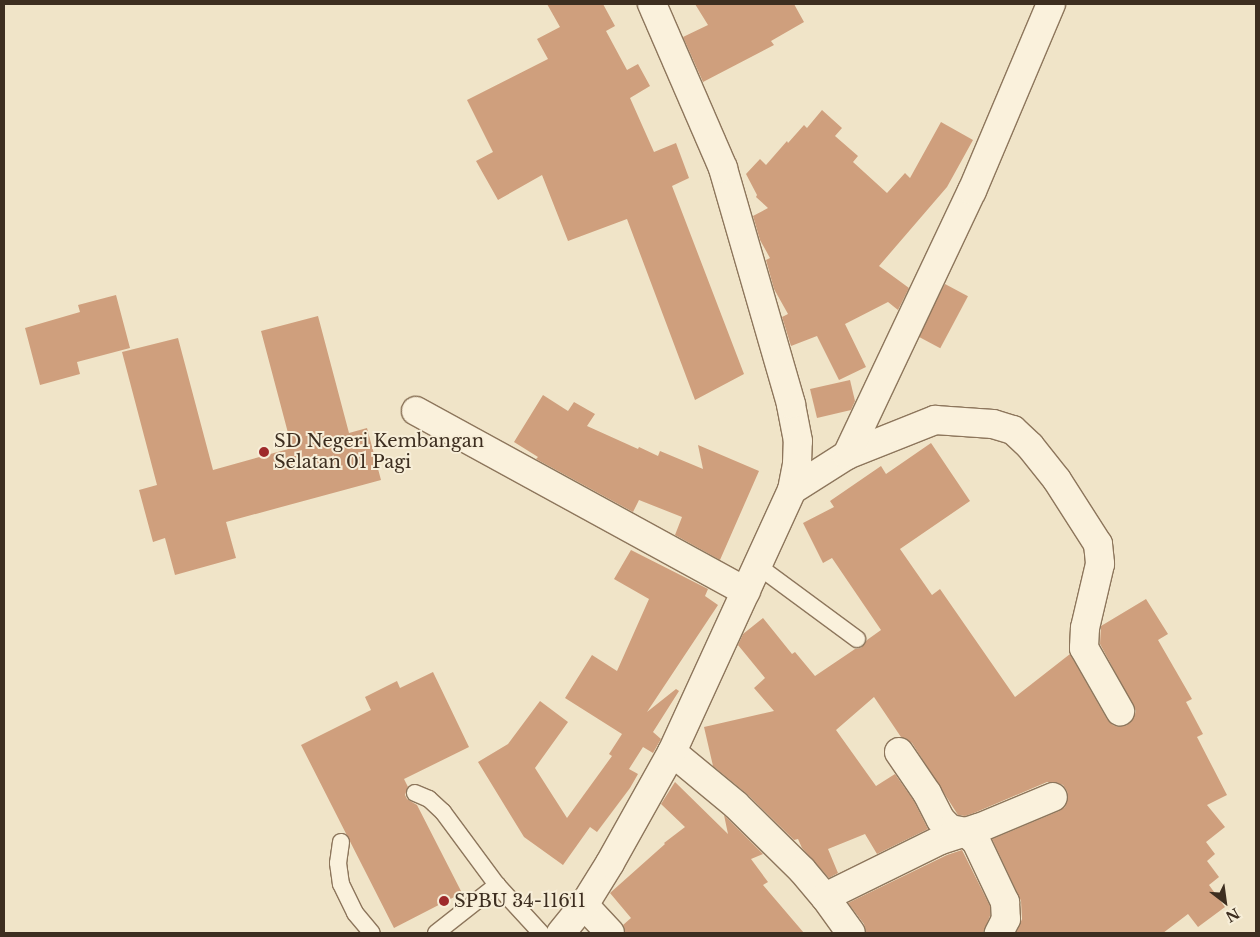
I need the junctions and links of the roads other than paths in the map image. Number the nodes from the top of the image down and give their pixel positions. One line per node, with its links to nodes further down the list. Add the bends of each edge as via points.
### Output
1 (652, 4): 5 (street, via 723,168 791,404 798,441)
2 (1051, 4): 4 (street, via 972,191)
3 (416, 412): 7 (street)
4 (847, 455): 5 (street); 9 (street, via 935,420 993,424 1013,430 1057,480 1098,544 1100,564 1085,628 1084,648)
5 (792, 490): 6 (street)
6 (758, 566): 7 (street); 8 (lane)
7 (746, 592): 10 (street)
8 (857, 639)
9 (1120, 711)
10 (672, 752): 17 (street, via 736,805); 18 (street)
11 (899, 752): 14 (street, via 941,820 950,829)
12 (415, 793): 16 (lane, via 429,799 443,812)
13 (1053, 797): 14 (street)
14 (965, 832): 17 (street, via 941,840); 25 (street, via 976,841 1005,902 1006,919)
15 (341, 842): 19 (lane, via 338,863 341,884 355,912)
16 (497, 885): 20 (lane); 21 (lane)
17 (825, 897): 24 (street)
18 (584, 905): 22 (street); 23 (street)
19 (372, 933)
20 (436, 933)
21 (541, 933)
22 (561, 933)
23 (610, 933)
24 (851, 933)
25 (999, 933)

